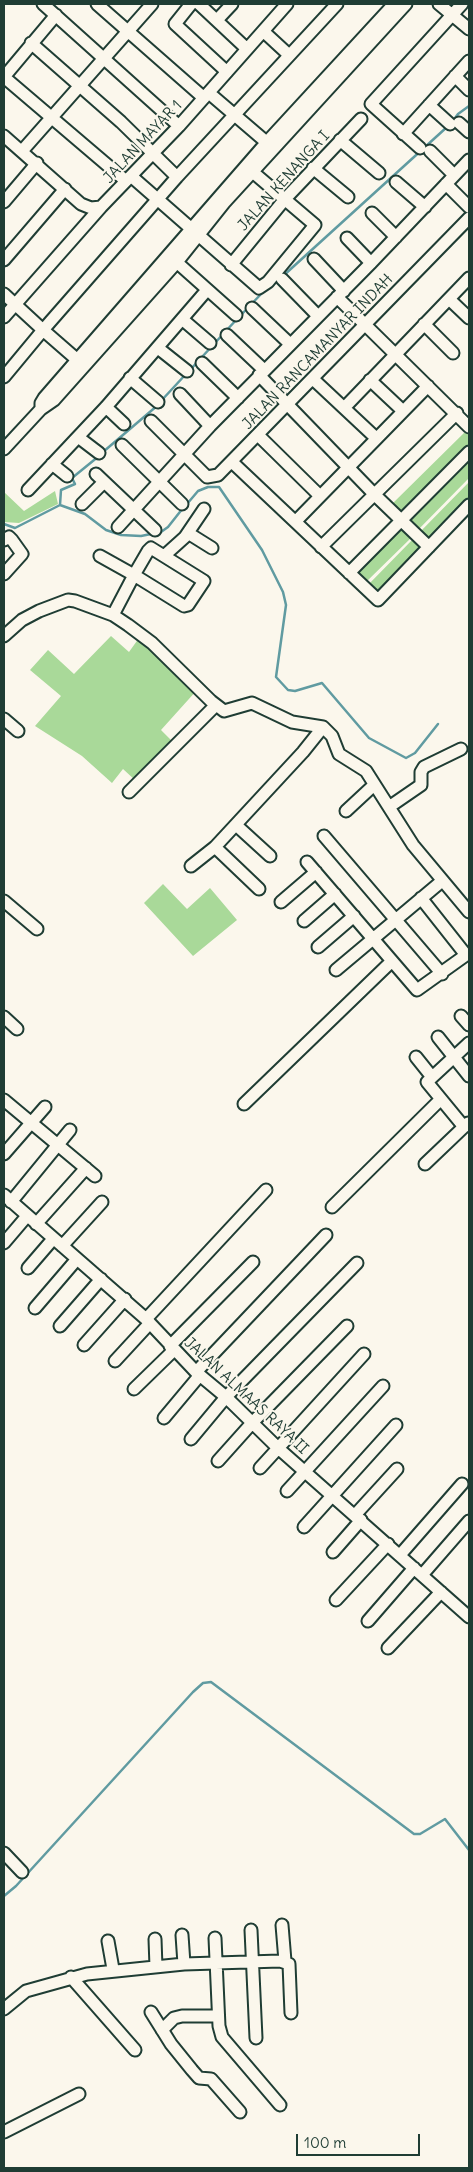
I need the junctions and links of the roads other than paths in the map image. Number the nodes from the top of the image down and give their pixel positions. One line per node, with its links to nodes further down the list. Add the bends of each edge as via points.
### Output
1 (43, 4): 13 (street)
2 (152, 4): 17 (street)
3 (191, 4): 24 (street, via 175,24)
4 (198, 4): 15 (street)
5 (232, 4): 15 (street)
6 (288, 4): 18 (street, JALAN MAYAR 1)
7 (336, 4): 21 (street)
8 (394, 4): 39 (street)
9 (406, 4): 39 (street)
10 (440, 4): 14 (street)
11 (462, 4): 14 (street)
12 (104, 6): 17 (street)
13 (56, 14): 19 (street); 22 (street)
14 (453, 14): 16 (street); 36 (street, via 371,104)
15 (217, 20): 20 (street)
16 (469, 29)
17 (128, 31): 22 (street); 29 (street)
18 (263, 31): 20 (street, JALAN MAYAR 1); 21 (street)
19 (31, 43): 26 (street); 27 (street)
20 (247, 49): 24 (street, JALAN MAYAR 1)
21 (289, 55): 31 (street)
22 (104, 58): 27 (street); 34 (street)
23 (469, 61): 25 (street)
24 (227, 72): 29 (street, JALAN MAYAR 1)
25 (455, 76): 28 (street); 30 (street)
26 (4, 77): 32 (street)
27 (79, 86): 32 (street); 41 (street, via 121,122)
28 (469, 90)
29 (206, 95): 31 (street); 34 (street, JALAN MAYAR 1)
30 (429, 106): 35 (street); 36 (street)
31 (234, 116): 39 (street); 47 (street)
32 (51, 117): 40 (street); 48 (street)
33 (361, 119): 38 (street, JALAN KENANGA I)
34 (179, 126): 41 (street, JALAN MAYAR 1)
35 (469, 132)
36 (403, 134): 49 (street, via 425,149)
37 (4, 138): 40 (street)
38 (340, 140): 44 (street, JALAN KENANGA I); 46 (street)
39 (270, 146): 45 (street)
40 (22, 151): 43 (street)
41 (152, 155): 47 (street); 48 (street, JALAN MAYAR 1)
42 (469, 160): 49 (street)
43 (37, 163): 51 (street); 55 (street)
44 (313, 168): 52 (street); 54 (street, JALAN KENANGA I)
45 (250, 169): 54 (street); 61 (street)
46 (379, 173)
47 (178, 177): 53 (street)
48 (129, 179): 53 (street); 56 (street, JALAN MAYAR 1)
49 (450, 180): 57 (street); 58 (street)
50 (396, 182): 57 (street)
51 (64, 189): 56 (street, via 85,207); 66 (street)
52 (348, 197)
53 (159, 198): 61 (street); 84 (street)
54 (285, 199): 68 (street, JALAN KENANGA I); 68 (street, via 313,222 314,229 263,287 255,286)
55 (4, 202)
56 (101, 207): 75 (street, JALAN MAYAR 1)
57 (425, 207): 62 (street)
58 (469, 207)
59 (372, 213): 62 (street)
60 (469, 218): 83 (street, JALAN RANCAMANYAR INDAH)
61 (194, 233): 64 (street); 68 (street)
62 (396, 237): 67 (street)
63 (347, 238): 67 (street)
64 (173, 258): 71 (street); 91 (street)
65 (314, 259): 73 (street)
66 (4, 260)
67 (371, 263): 73 (street)
68 (231, 265)
69 (282, 278): 78 (street)
70 (469, 278): 74 (street)
71 (207, 290): 77 (street); 81 (street)
72 (4, 294): 75 (street)
73 (341, 294): 78 (street); 83 (street)
74 (449, 299): 80 (street); 82 (street)
75 (16, 305): 79 (street, JALAN MAYAR 1); 84 (street)
76 (252, 308): 87 (street)
77 (236, 314)
78 (318, 316): 87 (street)
79 (4, 317)
80 (469, 318)
81 (182, 319): 86 (street); 88 (street)
82 (424, 324): 89 (street); 90 (street)
83 (366, 326): 90 (street); 97 (street, JALAN RANCAMANYAR INDAH)
84 (43, 330): 91 (street); 95 (street)
85 (228, 335): 94 (street)
86 (210, 343)
87 (290, 344): 94 (street)
88 (158, 348): 93 (street); 96 (street)
89 (453, 353)
90 (395, 354): 98 (street); 99 (street)
91 (81, 363): 116 (street, via 50,405 41,409)
92 (202, 363): 101 (street)
93 (187, 371)
94 (261, 373): 101 (street); 103 (street)
95 (4, 377)
96 (130, 378): 102 (street); 104 (street)
97 (313, 379): 103 (street, JALAN RANCAMANYAR INDAH); 105 (street)
98 (370, 380): 105 (street); 106 (street)
99 (428, 386): 106 (street); 107 (street)
100 (180, 394): 110 (street)
101 (238, 398): 110 (street)
102 (158, 402)
103 (288, 405): 112 (street, JALAN RANCAMANYAR INDAH); 122 (street)
104 (106, 407): 109 (street); 113 (street)
105 (344, 408): 114 (street)
106 (403, 411): 114 (street)
107 (458, 413): 111 (street); 126 (street)
108 (151, 421): 118 (street)
109 (124, 424)
110 (210, 426): 118 (street)
111 (469, 427)
112 (258, 434): 120 (street, JALAN RANCAMANYAR INDAH); 127 (street)
113 (78, 436): 119 (street); 121 (street)
114 (376, 438): 122 (street)
115 (122, 444): 124 (street)
116 (4, 449)
117 (469, 452): 134 (street)
118 (185, 453): 120 (street, JALAN RANCAMANYAR INDAH, via 207,477 218,475); 124 (street)
119 (98, 454)
120 (232, 462): 133 (street)
121 (52, 464): 123 (street); 125 (street)
122 (348, 468): 126 (street); 127 (street)
123 (67, 476)
124 (158, 482): 129 (street); 131 (street)
125 (28, 490)
126 (375, 495): 134 (street); 139 (street)
127 (320, 496): 133 (street)
128 (82, 504): 131 (street, via 100,478)
129 (182, 504)
130 (469, 506): 140 (street)
131 (134, 509): 135 (street); 136 (street)
132 (204, 509): 137 (street)
133 (296, 520): 139 (street)
134 (402, 520): 140 (street); 144 (street)
135 (118, 527)
136 (155, 530)
137 (188, 533): 141 (street); 142 (street)
138 (4, 540): 145 (street, via 8,537 12,540 22,554)
139 (321, 547): 144 (street)
140 (429, 547): 144 (street, via 378,600)
141 (212, 548)
142 (165, 555): 146 (street, via 151,548); 146 (street, via 204,581 186,606)
143 (100, 556): 146 (street)
144 (349, 573)
145 (4, 574)
146 (134, 575): 147 (street)
147 (113, 615): 148 (street, via 68,600 22,620); 149 (street, via 152,643)
148 (4, 636)
149 (216, 705): 151 (street, via 224,711 252,704 292,722); 155 (street)
150 (4, 719): 152 (street)
151 (323, 727): 154 (street, via 332,736 339,754 358,764); 158 (street)
152 (18, 731)
153 (461, 749): 156 (street, via 424,767 421,785)
154 (374, 785): 156 (street); 157 (street)
155 (129, 792)
156 (389, 807): 165 (street, via 412,844)
157 (346, 811)
158 (236, 824): 160 (street); 161 (street)
159 (324, 836): 173 (street)
160 (215, 847): 163 (street); 166 (street)
161 (270, 856)
162 (307, 862): 164 (street)
163 (191, 866)
164 (316, 872): 167 (street); 170 (street)
165 (442, 881): 168 (street); 171 (street)
166 (259, 889)
167 (335, 894): 172 (street); 174 (street)
168 (421, 898): 173 (street); 180 (street, via 466,955)
169 (4, 901): 175 (street)
170 (281, 902)
171 (469, 912)
172 (354, 916): 176 (street); 177 (street)
173 (397, 919): 176 (street); 180 (street)
174 (304, 921)
175 (37, 929)
176 (374, 938): 178 (street); 179 (street)
177 (318, 947)
178 (392, 961): 180 (street, via 417,990); 193 (street)
179 (336, 970)
180 (442, 974)
181 (461, 1016): 183 (street)
182 (4, 1017): 184 (street)
183 (469, 1025)
184 (17, 1028)
185 (438, 1037): 188 (street)
186 (469, 1043): 188 (street)
187 (416, 1057): 189 (street)
188 (454, 1057): 189 (street); 190 (street)
189 (432, 1076): 191 (street, via 427,1082)
190 (469, 1076)
191 (441, 1099): 196 (street); 206 (street)
192 (4, 1102): 195 (street)
193 (244, 1104)
194 (45, 1107): 195 (street)
195 (33, 1122): 198 (street); 199 (street)
196 (466, 1125): 200 (street)
197 (70, 1130): 198 (street)
198 (58, 1144): 201 (street); 204 (street)
199 (4, 1154)
200 (425, 1164)
201 (86, 1168): 202 (street); 208 (street)
202 (95, 1176)
203 (266, 1190): 219 (street)
204 (7, 1198): 207 (street, JALAN ALMAAS RAYA II)
205 (102, 1202): 211 (street)
206 (332, 1207)
207 (27, 1216): 208 (street, JALAN ALMAAS RAYA II); 210 (street)
208 (36, 1224): 211 (street, JALAN ALMAAS RAYA II)
209 (326, 1235): 226 (street)
210 (4, 1243)
211 (57, 1243): 212 (street, JALAN ALMAAS RAYA II); 215 (street)
212 (77, 1259): 216 (street, JALAN ALMAAS RAYA II); 218 (street)
213 (253, 1262): 223 (street)
214 (357, 1263): 229 (street)
215 (28, 1268)
216 (101, 1279): 217 (street, JALAN ALMAAS RAYA II); 220 (street)
217 (125, 1299): 219 (street, JALAN ALMAAS RAYA II); 222 (street)
218 (35, 1308)
219 (148, 1321): 223 (street, JALAN ALMAAS RAYA II); 225 (street)
220 (60, 1326)
221 (347, 1326): 231 (street)
222 (84, 1345)
223 (172, 1348): 226 (street, JALAN ALMAAS RAYA II); 228 (street)
224 (364, 1354): 234 (street)
225 (115, 1361)
226 (198, 1374): 229 (street, JALAN ALMAAS RAYA II); 230 (street)
227 (383, 1386): 238 (street)
228 (134, 1389)
229 (226, 1397): 231 (street, JALAN ALMAAS RAYA II); 233 (street)
230 (164, 1418)
231 (252, 1423): 234 (street, JALAN ALMAAS RAYA II); 235 (street)
232 (396, 1425): 241 (street)
233 (191, 1439)
234 (278, 1448): 236 (street); 238 (street, JALAN ALMAAS RAYA II)
235 (218, 1461)
236 (260, 1468)
237 (397, 1469): 242 (street)
238 (305, 1471): 240 (street); 241 (street, JALAN ALMAAS RAYA II)
239 (462, 1484): 247 (street)
240 (287, 1491)
241 (332, 1494): 242 (street, JALAN ALMAAS RAYA II); 244 (street)
242 (358, 1518): 245 (street, JALAN ALMAAS RAYA II); 246 (street)
243 (469, 1521): 248 (street)
244 (304, 1527)
245 (388, 1544): 247 (street, JALAN ALMAAS RAYA II); 250 (street)
246 (332, 1552)
247 (400, 1554): 248 (street, JALAN ALMAAS RAYA II)
248 (418, 1571): 249 (street, JALAN ALMAAS RAYA II); 252 (street)
249 (441, 1592): 251 (street, JALAN ALMAAS RAYA II); 253 (street)
250 (336, 1600)
251 (469, 1617)
252 (368, 1621)
253 (388, 1648)
254 (4, 1853): 255 (street)
255 (22, 1872)
256 (282, 1925): 262 (street)
257 (251, 1930): 263 (street)
258 (182, 1935): 264 (street)
259 (215, 1938): 265 (street)
260 (155, 1939): 266 (street)
261 (108, 1941): 267 (street)
262 (285, 1961): 263 (street); 271 (street, via 289,1964)
263 (251, 1963): 265 (street); 274 (street)
264 (184, 1964): 265 (street); 266 (street)
265 (216, 1964): 272 (street)
266 (156, 1967): 267 (street)
267 (113, 1969): 268 (street)
268 (71, 1977): 269 (street, via 26,1992); 275 (street)
269 (4, 2009)
270 (151, 2012): 273 (street)
271 (291, 2013)
272 (218, 2016): 273 (street, via 174,2018); 277 (street, via 225,2043)
273 (162, 2030): 278 (street, via 197,2076 211,2079)
274 (256, 2038)
275 (136, 2050)
276 (79, 2094): 279 (street)
277 (280, 2105)
278 (240, 2112)
279 (4, 2132)

